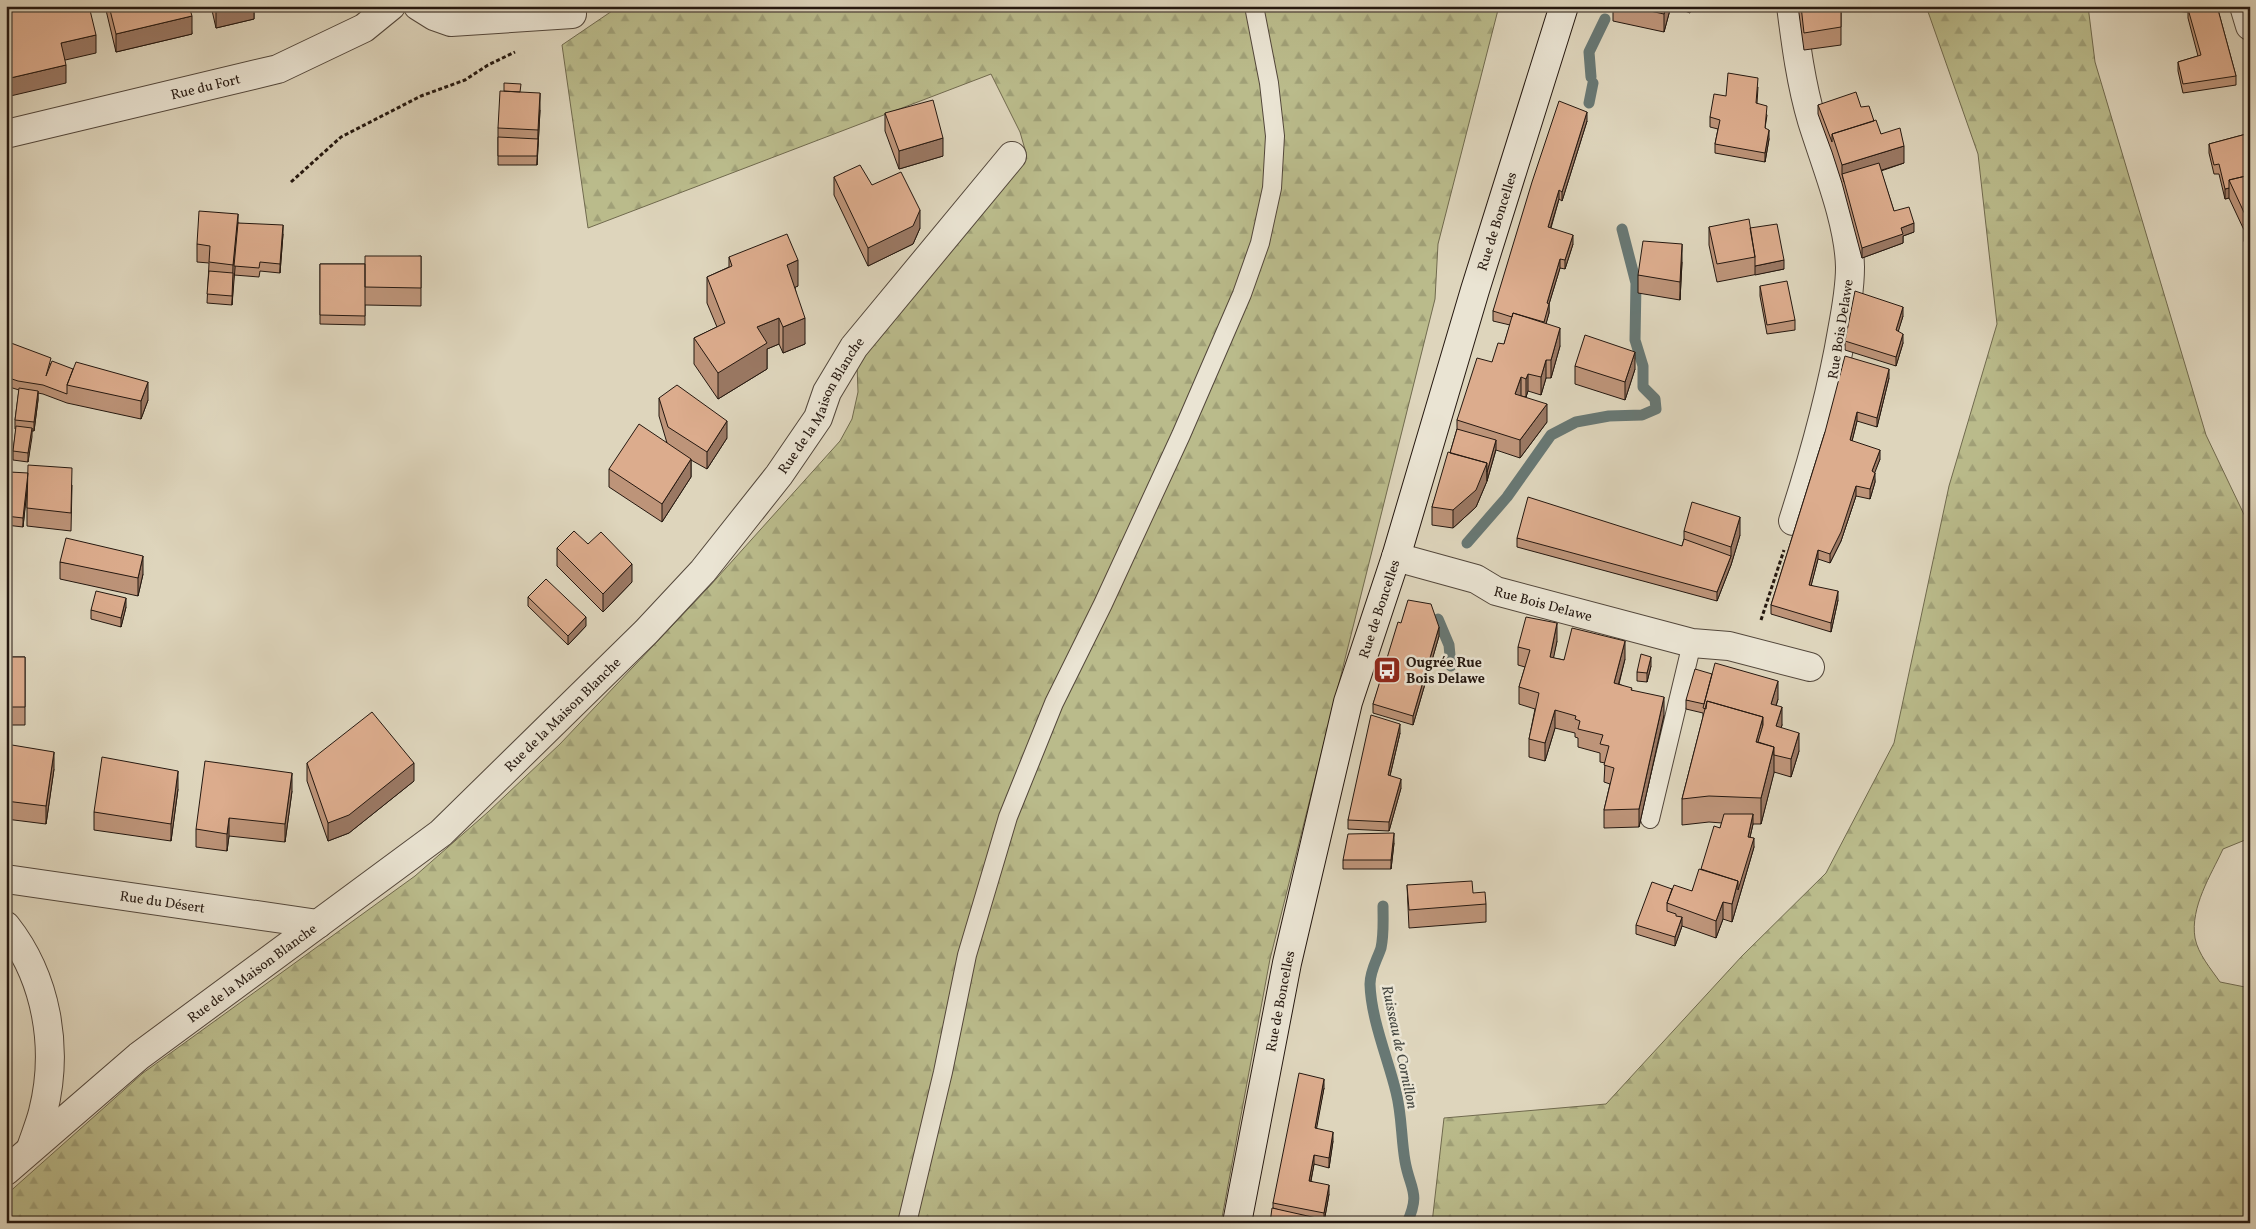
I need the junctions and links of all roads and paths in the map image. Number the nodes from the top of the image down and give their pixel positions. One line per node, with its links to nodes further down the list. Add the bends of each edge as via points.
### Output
1 (391, 6): 10 (street, Rue du Fort, via 364,28 278,69)
2 (418, 6): 7 (street, via 451,22)
3 (1254, 6): 24 (lane, via 1269,83 1275,136 1272,188 1260,243 1242,294 1181,436 1054,703 1008,817 967,955)
4 (1564, 6): 14 (street, Rue de Boncelles)
5 (1791, 6): 13 (street, Rue Bois Delawe, via 1804,88 1838,206 1850,267 1837,360)
6 (2244, 6): 8 (street)
7 (572, 14)
8 (2250, 26)
9 (519, 50): 12 (path, via 465,80 421,96 341,137)
10 (6, 134)
11 (1012, 156): 20 (street, Rue de la Maison Blanche, via 854,347 827,392 818,418 779,475 703,571 646,632 441,833)
12 (291, 182)
13 (1793, 521): 15 (path, via 1762,620)
14 (1396, 557): 16 (street, Rue Bois Delawe, via 1476,579 1496,591); 25 (street, Rue de Boncelles, via 1348,702 1287,963)
15 (1753, 618)
16 (1692, 643): 17 (street, Rue Bois Delawe, via 1729,646); 18 (lane)
17 (1810, 667)
18 (1650, 819)
19 (6, 879): 20 (street, Rue du Désert)
20 (318, 924): 22 (street, Rue de la Maison Blanche, via 140,1056)
21 (6, 926): 22 (street, via 19,942 34,973 45,1003 50,1038 43,1112)
22 (31, 1148): 23 (street, Rue de la Maison Blanche)
23 (6, 1171)
24 (907, 1223)
25 (1237, 1223)

